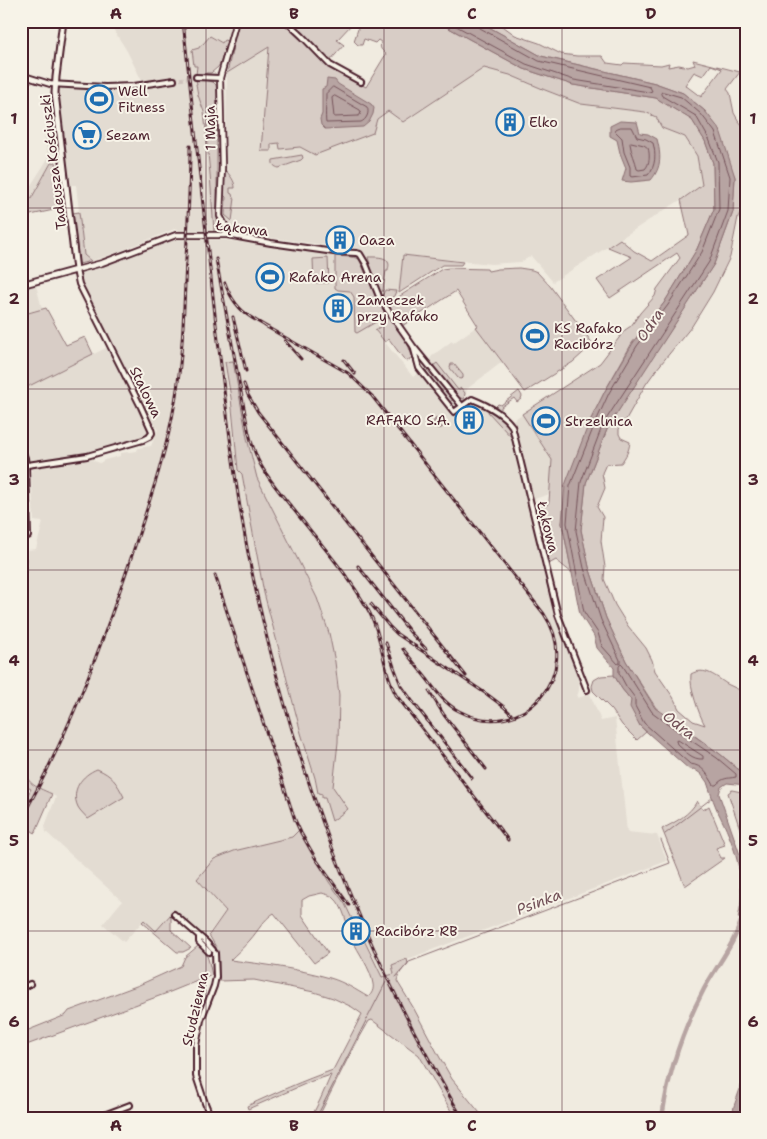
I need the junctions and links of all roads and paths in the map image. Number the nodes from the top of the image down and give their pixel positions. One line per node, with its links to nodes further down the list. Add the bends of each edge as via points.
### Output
1 (63, 21): 9 (main road, Tadeusza Kościuszki)
2 (236, 21): 6 (street, 1 Maja)
3 (286, 21): 8 (street, via 330,65)
4 (21, 75): 9 (street)
5 (196, 77): 6 (street)
6 (220, 78): 10 (street, 1 Maja, via 220,216)
7 (174, 80): 9 (street, via 105,88)
8 (361, 82)
9 (55, 85): 11 (main road, Tadeusza Kościuszki)
10 (227, 235): 11 (street, Łąkowa, via 176,235); 13 (street, Łąkowa, via 360,254 380,300)
11 (76, 270): 12 (main road, Łąkowa); 19 (street, Stalowa, via 79,284 152,433 145,439 87,456)
12 (21, 285)
13 (413, 346): 14 (street, Łąkowa); 15 (street, Łąkowa)
14 (424, 359): 15 (street); 16 (street); 17 (street, Łąkowa)
15 (417, 360): 16 (street, Łąkowa)
16 (419, 368): 17 (street, Łąkowa, via 454,412)
17 (462, 406): 21 (street, Łąkowa, via 472,399 501,414 512,426 558,616)
18 (21, 448): 19 (street)
19 (24, 466): 20 (street)
20 (28, 536)
21 (586, 690)
22 (174, 914): 27 (street, Studzienna, via 199,936 199,942 212,953 215,962 214,986 201,1020 196,1045 196,1076)
23 (30, 984): 24 (street)
24 (21, 988)
25 (130, 1105): 26 (street)
26 (96, 1118)
27 (211, 1118)

